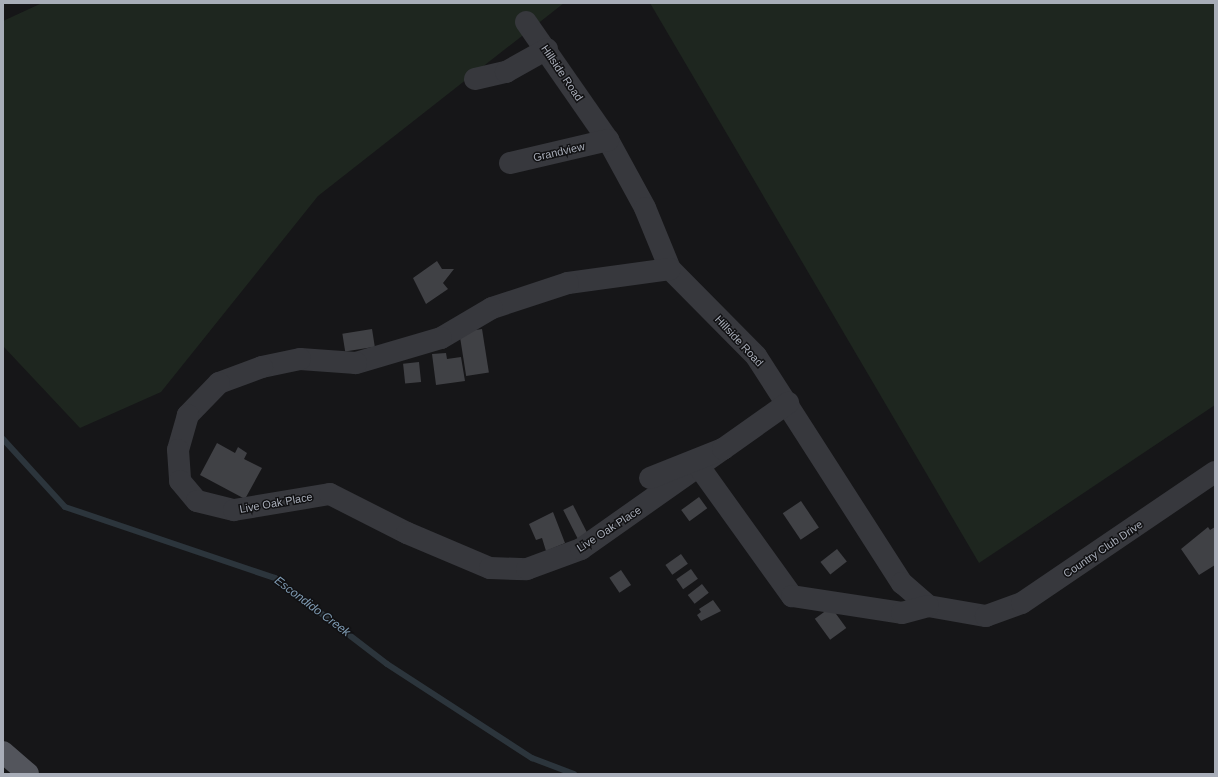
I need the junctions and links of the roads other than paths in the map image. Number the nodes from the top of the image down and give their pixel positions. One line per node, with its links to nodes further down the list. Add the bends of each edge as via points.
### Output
1 (526, 22): 2 (street, Hillside Road)
2 (547, 49): 3 (street, via 506,72); 4 (street, Hillside Road)
3 (475, 79)
4 (608, 140): 5 (street, Grandview); 6 (street, Hillside Road, via 645,208)
5 (510, 163)
6 (670, 269): 7 (street, Hillside Road, via 756,356); 9 (street, Live Oak Place, via 568,283 492,308 441,338 356,363 300,359 262,367 219,383 188,415 178,450 180,481 197,501 234,510 330,494 407,533 490,568 527,569 581,549)
7 (788, 403): 8 (street); 12 (street, Hillside Road, via 902,583)
8 (723, 449): 9 (street, Live Oak Place); 11 (street)
9 (700, 468): 12 (street, via 792,596 902,613)
10 (1215, 472): 12 (street, Country Club Drive, via 1022,603 986,616)
11 (650, 478)
12 (928, 606)
13 (3, 752): 14 (main road)
14 (28, 774)

